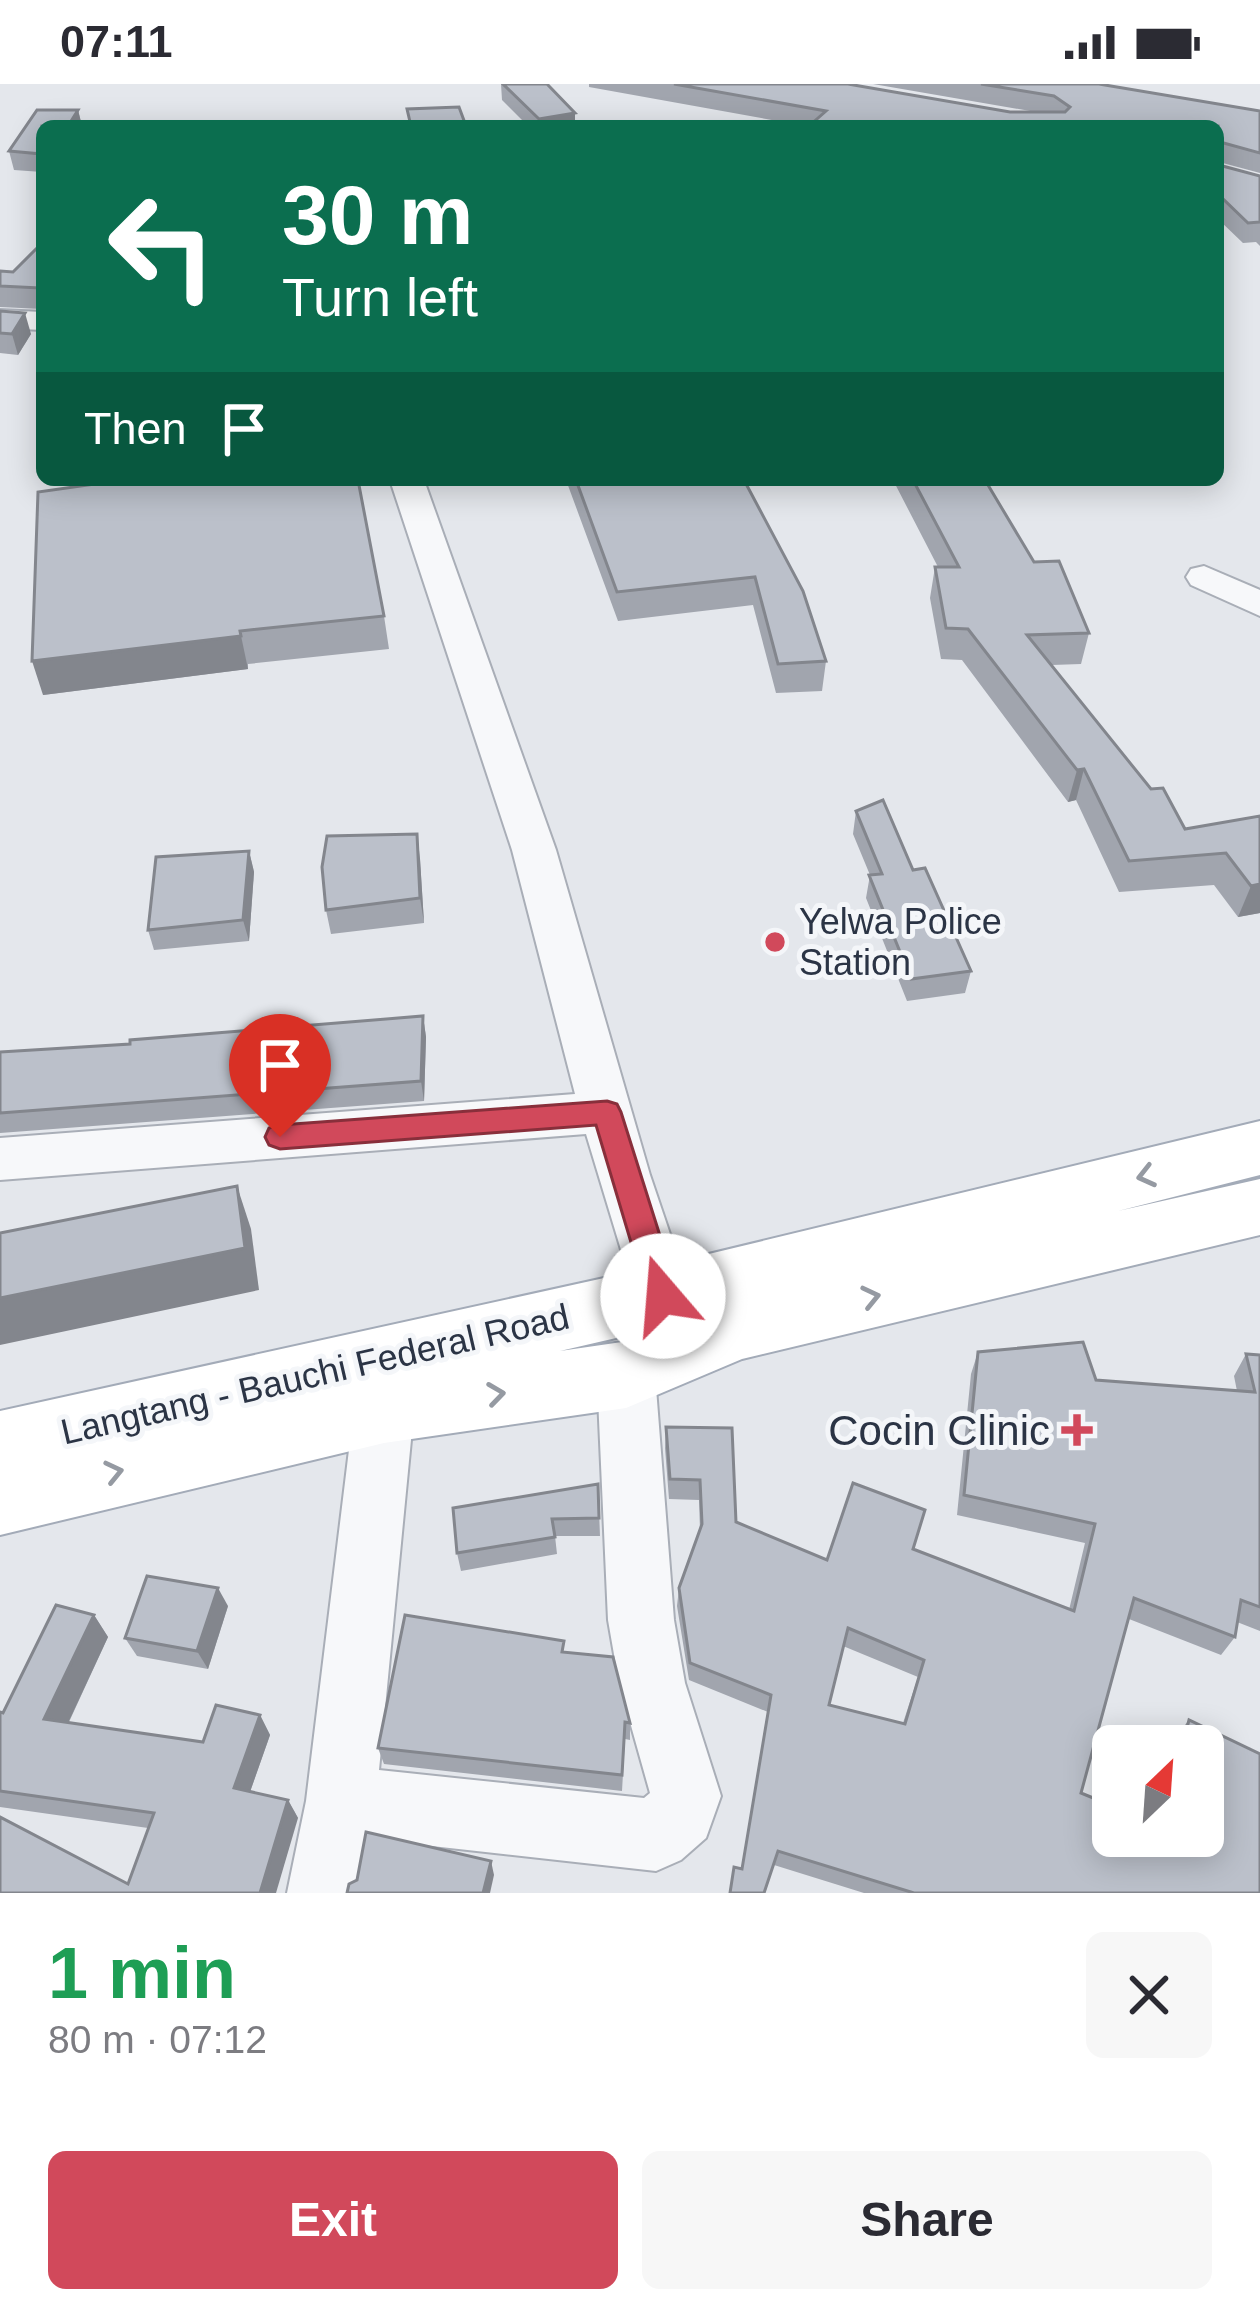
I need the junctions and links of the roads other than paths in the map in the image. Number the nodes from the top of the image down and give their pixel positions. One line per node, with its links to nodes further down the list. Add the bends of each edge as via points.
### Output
1 (0, 319): 2 (street)
2 (36, 321)
3 (408, 486): 6 (street, via 534,850)
4 (1204, 577): 5 (street)
5 (1260, 605)
6 (607, 1112): 8 (street); 10 (street)
7 (1260, 1148): 10 (main road, Langtang - Bauchi Federal Road, one-way to 10)
8 (0, 1159)
9 (1260, 1207): 11 (main road, one-way to 9, via 733,1329)
10 (663, 1296): 13 (main road, Langtang - Bauchi Federal Road)
11 (626, 1376): 12 (main road, one-way to 11); 15 (street, via 641,1619 686,1796 681,1814 656,1835)
12 (384, 1409): 14 (main road, one-way to 12); 15 (street)
13 (0, 1446)
14 (0, 1498)
15 (341, 1801): 16 (street)
16 (323, 1893)

